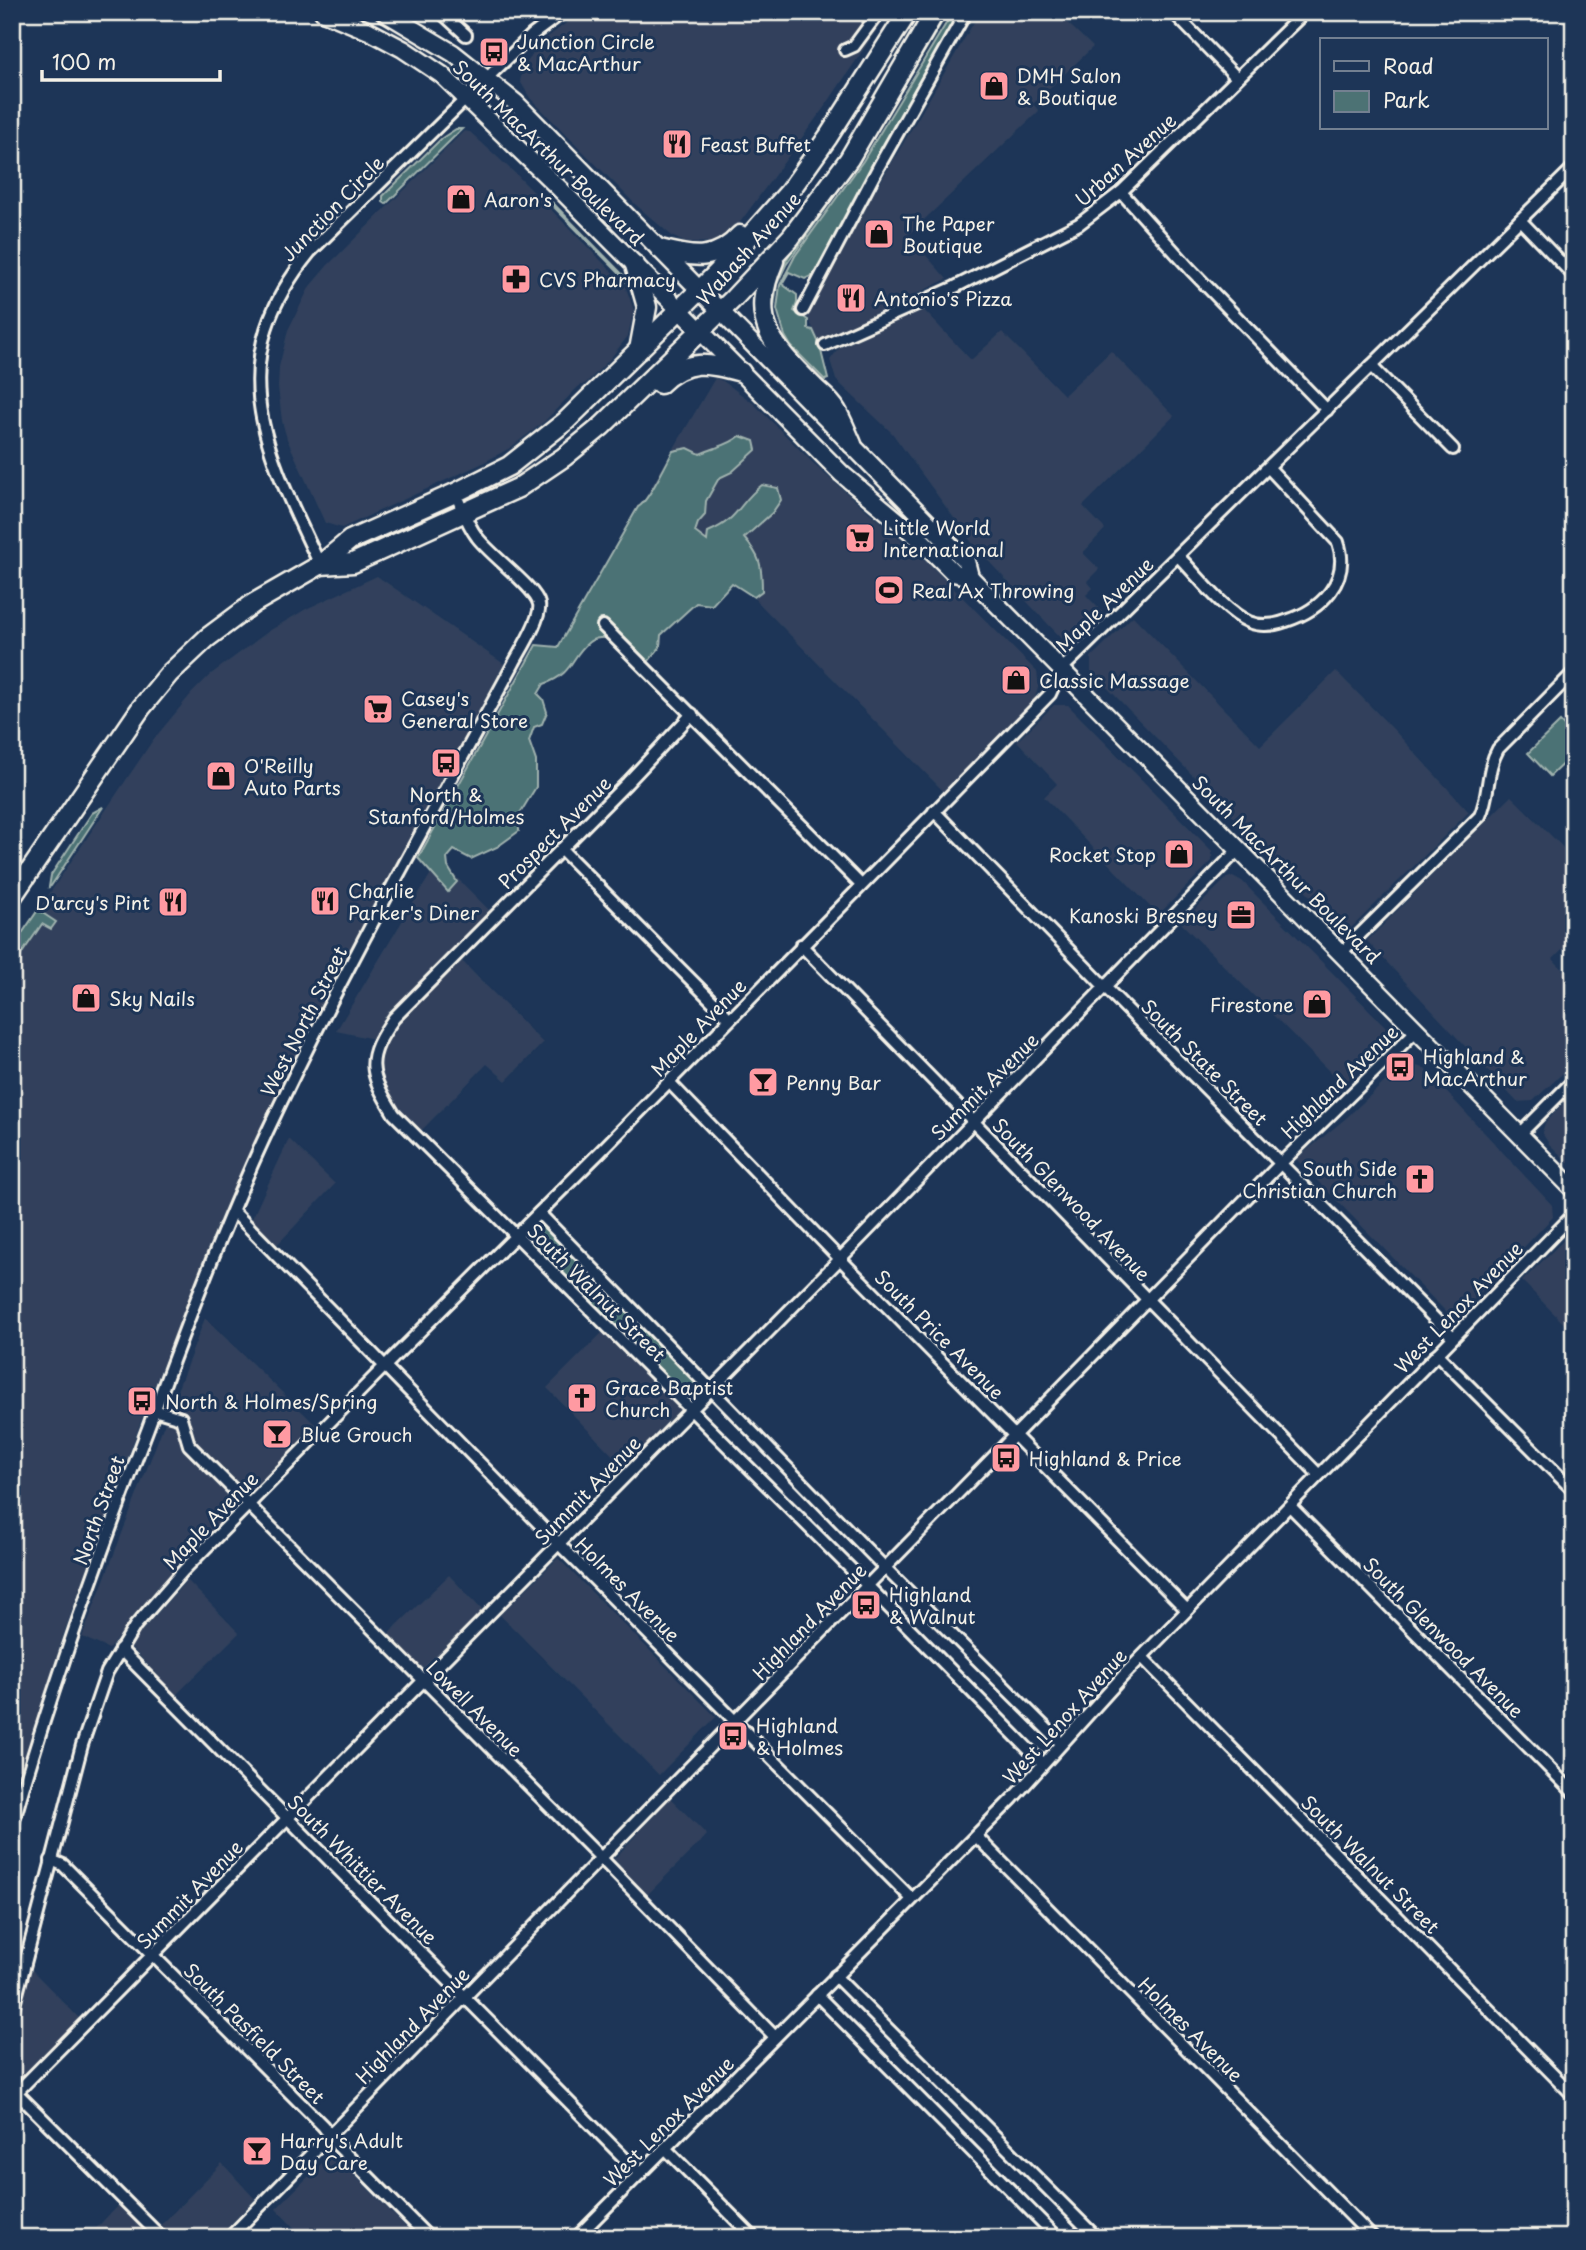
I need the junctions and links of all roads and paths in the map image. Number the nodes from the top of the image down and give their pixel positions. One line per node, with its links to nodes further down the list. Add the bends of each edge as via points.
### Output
1 (323, 12): 15 (main road, South MacArthur Boulevard, via 403,49)
2 (384, 12): 13 (main road, South MacArthur Boulevard)
3 (442, 12): 11 (street, South MacArthur Boulevard)
4 (563, 12): 13 (street, Junction Circle, via 531,35)
5 (879, 12): 12 (street, via 854,46)
6 (908, 12): 16 (main road, Wabash Avenue)
7 (935, 12): 20 (main road, Wabash Avenue, via 849,159)
8 (966, 12): 26 (street)
9 (1173, 12): 14 (street)
10 (1306, 12): 14 (street, Urban Avenue)
11 (466, 35)
12 (845, 50)
13 (487, 78): 15 (street, Junction Circle); 21 (main road, South MacArthur Boulevard)
14 (1237, 78): 18 (street, Urban Avenue)
15 (466, 97): 22 (main road, South MacArthur Boulevard); 41 (street, Junction Circle, via 310,252 290,276 264,334 257,380 266,443)
16 (828, 137): 21 (main road, via 807,150 726,249 703,257); 24 (main road, Wabash Avenue, via 768,219)
17 (1574, 167): 19 (street, Maple Avenue)
18 (1121, 192): 29 (street, Urban Avenue, via 1059,235); 33 (street)
19 (1520, 220): 23 (street); 31 (street, Maple Avenue)
20 (788, 241): 27 (main road, Wabash Avenue); 35 (main road, via 774,260 763,291 767,330 784,357 835,408)
21 (660, 250): 24 (main road, South MacArthur Boulevard)
22 (635, 265): 25 (main road, South MacArthur Boulevard); 30 (main road, via 647,307)
23 (1574, 276)
24 (700, 290): 25 (main road, Wabash Avenue); 27 (main road, South MacArthur Boulevard)
25 (679, 310): 28 (main road, South MacArthur Boulevard); 30 (main road, Wabash Avenue)
26 (803, 310)
27 (720, 311): 28 (main road, Wabash Avenue); 35 (main road, South MacArthur Boulevard)
28 (700, 331): 32 (main road, South MacArthur Boulevard); 34 (main road, Wabash Avenue)
29 (825, 345)
30 (639, 349): 38 (main road, Wabash Avenue, via 537,446)
31 (1371, 366): 33 (street, Maple Avenue); 36 (street)
32 (741, 372): 34 (main road, via 706,364 678,369 621,422); 42 (main road, South MacArthur Boulevard, via 842,474 954,573)
33 (1327, 410): 37 (street, Maple Avenue)
34 (602, 426): 39 (main road, via 518,488)
35 (852, 444): 42 (main road, South MacArthur Boulevard, via 966,561)
36 (1453, 449)
37 (1269, 468): 40 (street, Maple Avenue); 40 (street, via 1338,542 1341,571 1331,593 1296,618 1256,624 1229,608)
38 (455, 493): 39 (street, West North Street); 41 (main road, Wabash Avenue, via 350,540)
39 (464, 513): 41 (main road, via 353,563); 64 (street, West North Street, via 476,537 536,597 538,615 315,1034)
40 (1178, 557): 44 (street, Maple Avenue)
41 (320, 565): 51 (main road, Wabash Avenue, via 235,616 170,674 129,724)
42 (970, 578): 44 (main road, South MacArthur Boulevard)
43 (603, 626): 46 (street)
44 (1061, 670): 47 (street, Maple Avenue, via 1050,694); 49 (main road, South MacArthur Boulevard)
45 (1574, 672): 53 (street, via 1498,749 1480,816)
46 (692, 714): 48 (street, Prospect Avenue); 50 (street)
47 (934, 811): 50 (street, Maple Avenue); 54 (street, South State Street)
48 (561, 849): 55 (street); 57 (street, Prospect Avenue, via 394,1018 374,1050)
49 (1238, 850): 53 (main road, South MacArthur Boulevard); 54 (street, Summit Avenue)
50 (861, 885): 52 (street, Maple Avenue)
51 (12, 897)
52 (801, 946): 55 (street, Maple Avenue); 60 (street, South Glenwood Avenue)
53 (1340, 954): 56 (main road, South MacArthur Boulevard)
54 (1106, 987): 60 (street, Summit Avenue); 62 (street, South State Street)
55 (730, 1019): 59 (street, Maple Avenue)
56 (1417, 1030): 61 (main road, South MacArthur Boulevard); 62 (street, Highland Avenue)
57 (374, 1075): 67 (street, South Walnut Street, via 394,1114)
58 (1574, 1080): 61 (street)
59 (669, 1082): 65 (street, Maple Avenue); 68 (street, South Price Avenue)
60 (973, 1122): 68 (street, Summit Avenue); 69 (street, South Glenwood Avenue)
61 (1520, 1135): 63 (main road, South MacArthur Boulevard)
62 (1281, 1163): 69 (street, Highland Avenue); 70 (street, South State Street)
63 (1574, 1190)
64 (233, 1211): 72 (street, Holmes Avenue); 74 (street, North Street)
65 (539, 1213): 67 (street, Maple Avenue); 73 (street, South Walnut Street)
66 (1574, 1214): 70 (street, West Lenox Avenue)
67 (516, 1235): 72 (street, Maple Avenue); 75 (street, South Walnut Street)
68 (840, 1259): 73 (street, Summit Avenue); 76 (street, South Price Avenue)
69 (1147, 1301): 76 (street, Highland Avenue); 77 (street, South Glenwood Avenue)
70 (1453, 1337): 71 (street, West Lenox Avenue)
71 (1437, 1354): 77 (street, West Lenox Avenue); 78 (street)
72 (384, 1367): 79 (street, Maple Avenue); 81 (street, Holmes Avenue)
73 (710, 1390): 75 (street, Summit Avenue); 82 (street, South Walnut Street)
74 (154, 1410): 79 (street, Lowell Avenue, via 181,1418 189,1445); 93 (street, North Street, via 76,1622)
75 (690, 1410): 81 (street, Summit Avenue); 83 (street, South Walnut Street)
76 (1014, 1436): 82 (street, Highland Avenue); 84 (street, South Price Avenue)
77 (1319, 1475): 80 (street, West Lenox Avenue)
78 (1574, 1491)
79 (248, 1504): 85 (street, Maple Avenue, via 147,1612); 87 (street, Lowell Avenue)
80 (1290, 1506): 84 (street, West Lenox Avenue); 91 (street, South Glenwood Avenue)
81 (559, 1544): 87 (street, Summit Avenue); 88 (street, Holmes Avenue)
82 (885, 1568): 83 (street, Highland Avenue); 89 (street, South Walnut Street)
83 (867, 1586): 88 (street, Highland Avenue); 90 (street, South Walnut Street)
84 (1187, 1610): 86 (street, West Lenox Avenue)
85 (120, 1649): 92 (street, South Whittier Avenue); 96 (street, Maple Avenue, via 107,1672 82,1745)
86 (1142, 1657): 89 (street, West Lenox Avenue); 105 (street, South Walnut Street)
87 (424, 1681): 92 (street, Summit Avenue); 95 (street, Lowell Avenue)
88 (735, 1721): 95 (street, Highland Avenue); 97 (street, Holmes Avenue)
89 (1061, 1743): 90 (street, West Lenox Avenue)
90 (1043, 1764): 94 (street, West Lenox Avenue)
91 (1574, 1793)
92 (288, 1818): 98 (street, Summit Avenue); 101 (street, South Whittier Avenue)
93 (12, 1827)
94 (980, 1840): 97 (street, West Lenox Avenue); 116 (street, Holmes Avenue)
95 (600, 1857): 101 (street, Highland Avenue); 103 (street, Lowell Avenue)
96 (51, 1860): 98 (street, South Pasfield Street, via 63,1865); 102 (street, Maple Avenue)
97 (912, 1899): 99 (street, West Lenox Avenue)
98 (153, 1955): 104 (street, Summit Avenue); 106 (street, South Pasfield Street)
99 (835, 1976): 100 (street, West Lenox Avenue); 109 (street)
100 (817, 1995): 103 (street, West Lenox Avenue); 115 (street)
101 (463, 1997): 106 (street, Highland Avenue); 108 (street, South Whittier Avenue)
102 (12, 2012)
103 (775, 2037): 107 (street, West Lenox Avenue)
104 (15, 2090): 110 (street)
105 (1574, 2096)
106 (329, 2135): 111 (street, Highland Avenue); 112 (street, South Pasfield Street)
107 (665, 2148): 108 (street, West Lenox Avenue); 114 (street)
108 (640, 2174): 113 (street, West Lenox Avenue)
109 (1092, 2236)
110 (162, 2238)
111 (229, 2238)
112 (429, 2238)
113 (576, 2238)
114 (754, 2238)
115 (1058, 2238)
116 (1373, 2238)

